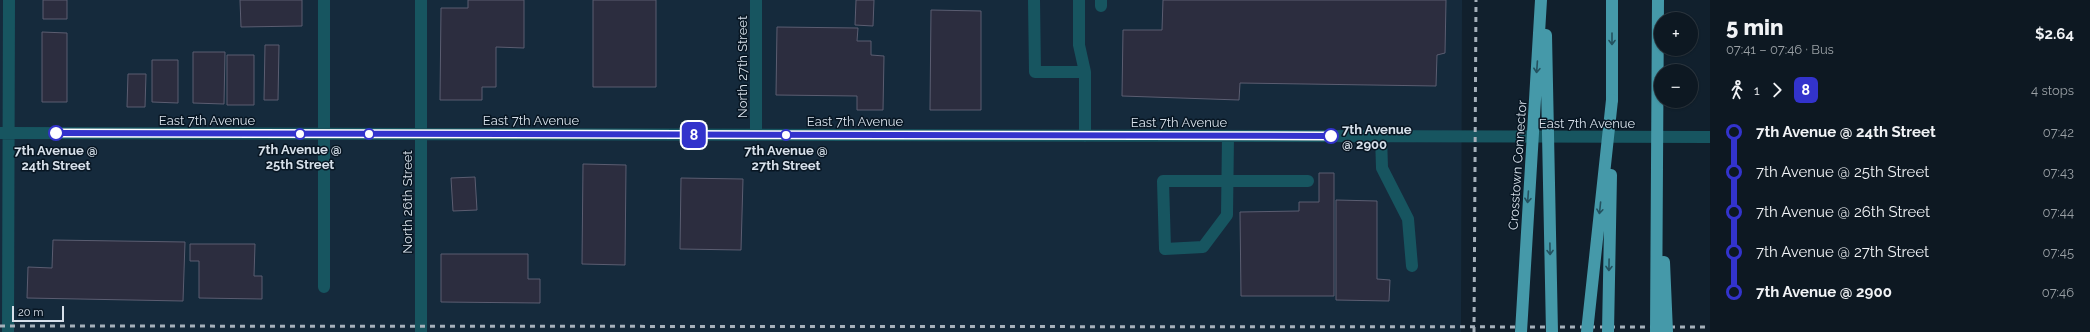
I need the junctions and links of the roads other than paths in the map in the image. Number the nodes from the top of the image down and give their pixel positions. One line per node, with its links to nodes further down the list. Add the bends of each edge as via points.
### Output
1 (9, 0): 13 (street)
2 (324, 0): 14 (street)
3 (421, 0): 15 (street, North 26th Street)
4 (756, 0): 16 (street, North 27th Street)
5 (1034, 0): 11 (street, via 1035,72)
6 (1079, 0): 11 (street, via 1079,45)
7 (1541, 0): 28 (highway, Crosstown Connector, one-way to 28, bridge)
8 (1546, 0): 29 (highway, one-way to 29, bridge)
9 (1612, 0): 12 (highway, one-way to 12)
10 (1658, 0): 21 (highway, bridge)
11 (1085, 72): 17 (street)
12 (1612, 100): 30 (highway, one-way to 30, bridge); 31 (highway, one-way to 31, bridge)
13 (4, 133): 14 (street, East 7th Avenue); 26 (street)
14 (324, 134): 15 (street, East 7th Avenue); 25 (street)
15 (421, 134): 16 (street, East 7th Avenue); 27 (street, North 26th Street)
16 (756, 135): 17 (street, East 7th Avenue)
17 (1085, 136): 18 (street, East 7th Avenue)
18 (1228, 136): 19 (street, East 7th Avenue); 22 (street)
19 (1381, 136): 20 (street, East 7th Avenue); 24 (street, via 1382,168 1408,219)
20 (1710, 137)
21 (1658, 164): 32 (highway, bridge); 33 (highway, bridge)
22 (1228, 181): 22 (street, via 1227,215 1203,247 1165,249 1163,181); 23 (street)
23 (1308, 181)
24 (1412, 266)
25 (324, 287)
26 (8, 332)
27 (420, 332)
28 (1521, 332)
29 (1552, 332)
30 (1587, 332)
31 (1608, 332)
32 (1656, 332)
33 (1667, 332)

